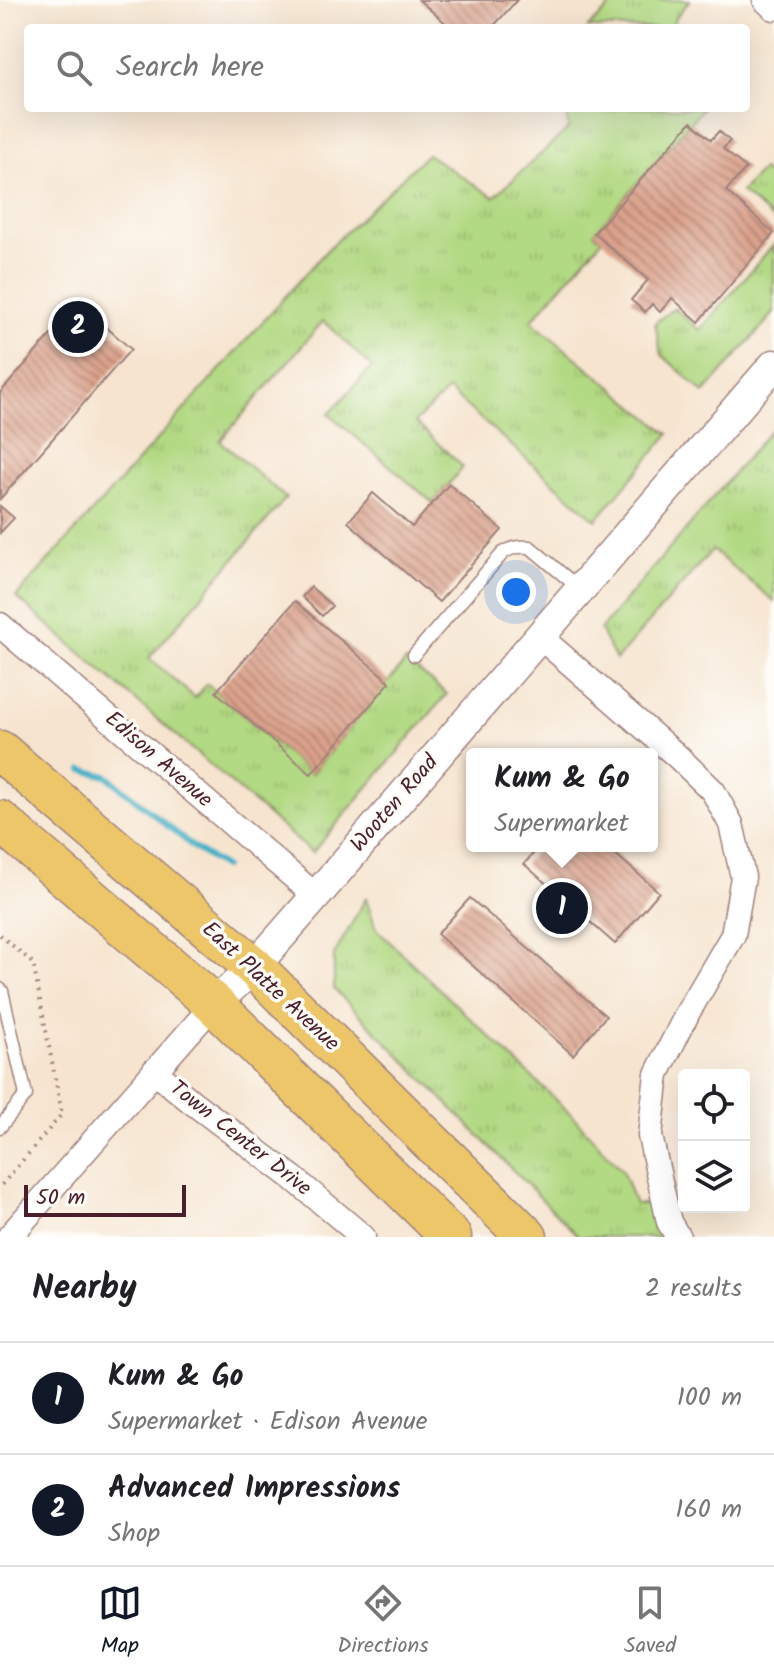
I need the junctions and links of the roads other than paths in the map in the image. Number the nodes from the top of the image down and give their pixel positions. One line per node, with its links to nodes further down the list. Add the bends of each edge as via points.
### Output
1 (765, 0): 2 (street)
2 (774, 8)
3 (774, 365): 4 (street, Wooten Road)
4 (580, 589): 6 (street, Wooten Road); 7 (lane, via 530,547 509,549)
5 (0, 625): 10 (street, Edison Avenue)
6 (539, 636): 10 (street, Wooten Road); 20 (street, via 713,791 731,824 743,877 733,935 657,1074 650,1136 669,1222)
7 (414, 655)
8 (0, 751): 11 (highway, East Platte Avenue)
9 (0, 821): 13 (highway)
10 (316, 896): 11 (street, Wooten Road)
11 (254, 967): 13 (street, Wooten Road); 19 (highway, East Platte Avenue)
12 (0, 989): 15 (lane, via 26,1095)
13 (214, 1004): 14 (street, Wooten Road); 18 (highway)
14 (154, 1071): 16 (street, Wooten Road); 17 (street, Town Center Drive)
15 (0, 1127)
16 (9, 1237)
17 (363, 1237)
18 (451, 1237)
19 (527, 1237)
20 (678, 1237)

